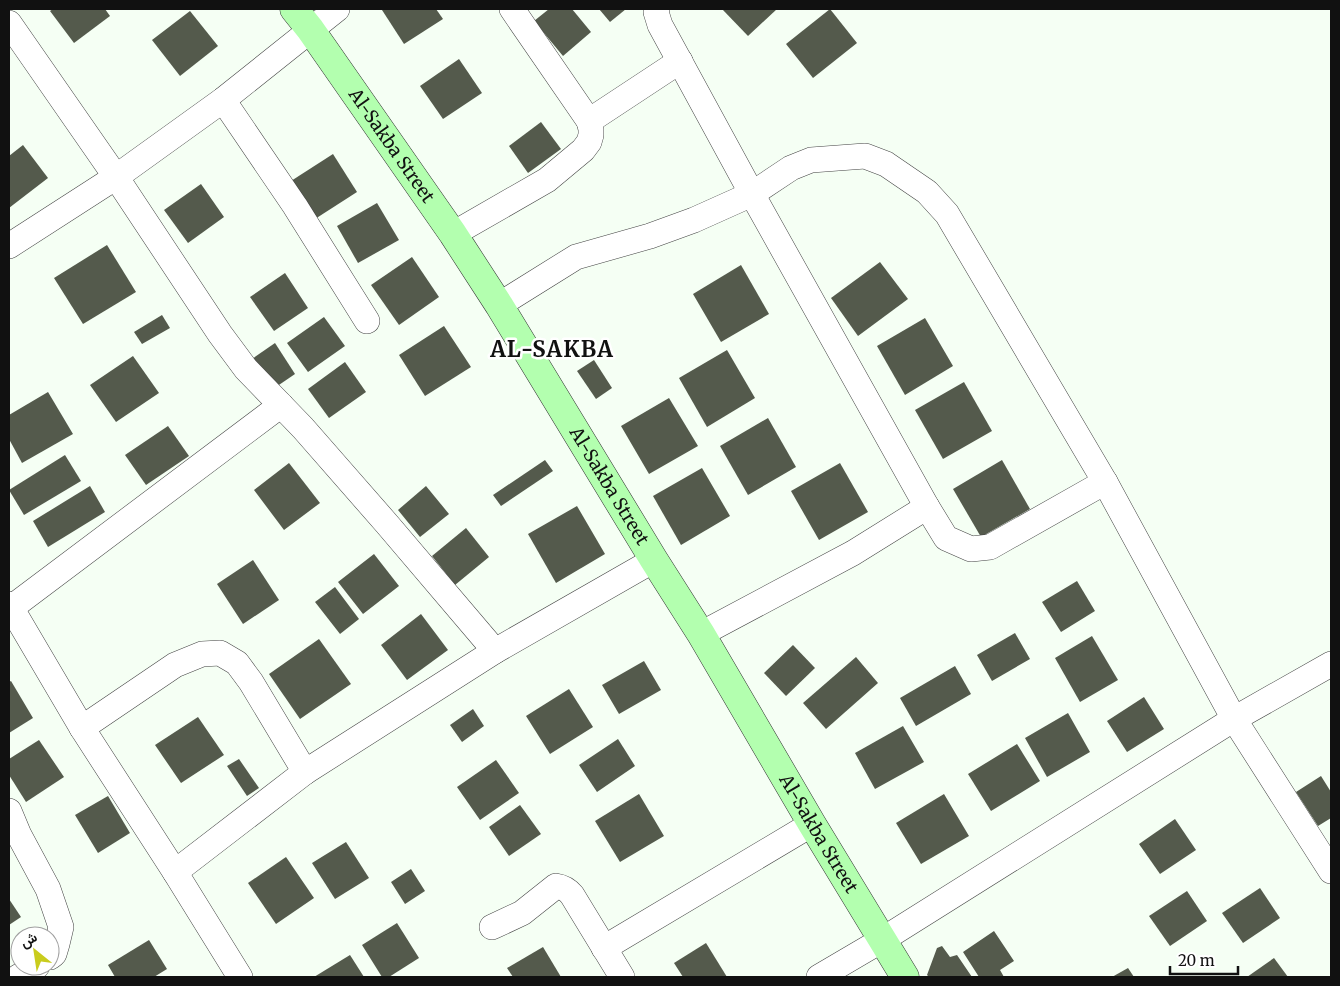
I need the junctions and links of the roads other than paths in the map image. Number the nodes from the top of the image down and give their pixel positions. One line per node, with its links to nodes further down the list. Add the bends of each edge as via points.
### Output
1 (337, 9): 4 (street)
2 (512, 9): 8 (street)
3 (656, 9): 6 (street, via 660,25)
4 (302, 19): 7 (street); 11 (main road, Al-Sakba Street)
5 (9, 23): 9 (street)
6 (680, 61): 8 (street); 10 (street)
7 (223, 100): 9 (street); 14 (street)
8 (589, 121): 11 (street, via 589,142 547,180)
9 (116, 177): 12 (street); 15 (street, via 220,334)
10 (752, 194): 13 (street, via 650,236 576,257); 16 (street, via 791,168 811,160 865,156 886,164 927,192 947,214); 17 (street)
11 (453, 234): 13 (main road, Al-Sakba Street)
12 (9, 246)
13 (500, 305): 18 (main road, Al-Sakba Street)
14 (367, 321)
15 (281, 405): 19 (street); 21 (street)
16 (1104, 482): 17 (street, via 990,547 971,549 946,538); 23 (street)
17 (927, 508): 20 (street, via 853,554)
18 (654, 560): 20 (main road, Al-Sakba Street); 21 (street)
19 (10, 606): 24 (street)
20 (701, 634): 27 (main road, Al-Sakba Street)
21 (495, 651): 25 (street)
22 (1331, 664): 23 (street)
23 (1234, 718): 28 (street); 32 (street)
24 (82, 728): 25 (street, via 176,665 202,654 220,654 237,662); 29 (street)
25 (305, 772): 29 (street)
26 (9, 811): 31 (street, via 48,889)
27 (812, 824): 32 (main road, Al-Sakba Street); 33 (street)
28 (1331, 871)
29 (175, 872): 34 (street)
30 (492, 927): 33 (street, via 522,913 556,886 563,887 568,889)
31 (60, 931)
32 (882, 940): 36 (street); 37 (main road, Al-Sakba Street)
33 (604, 948): 35 (street)
34 (240, 977)
35 (622, 977)
36 (819, 977)
37 (905, 977)

